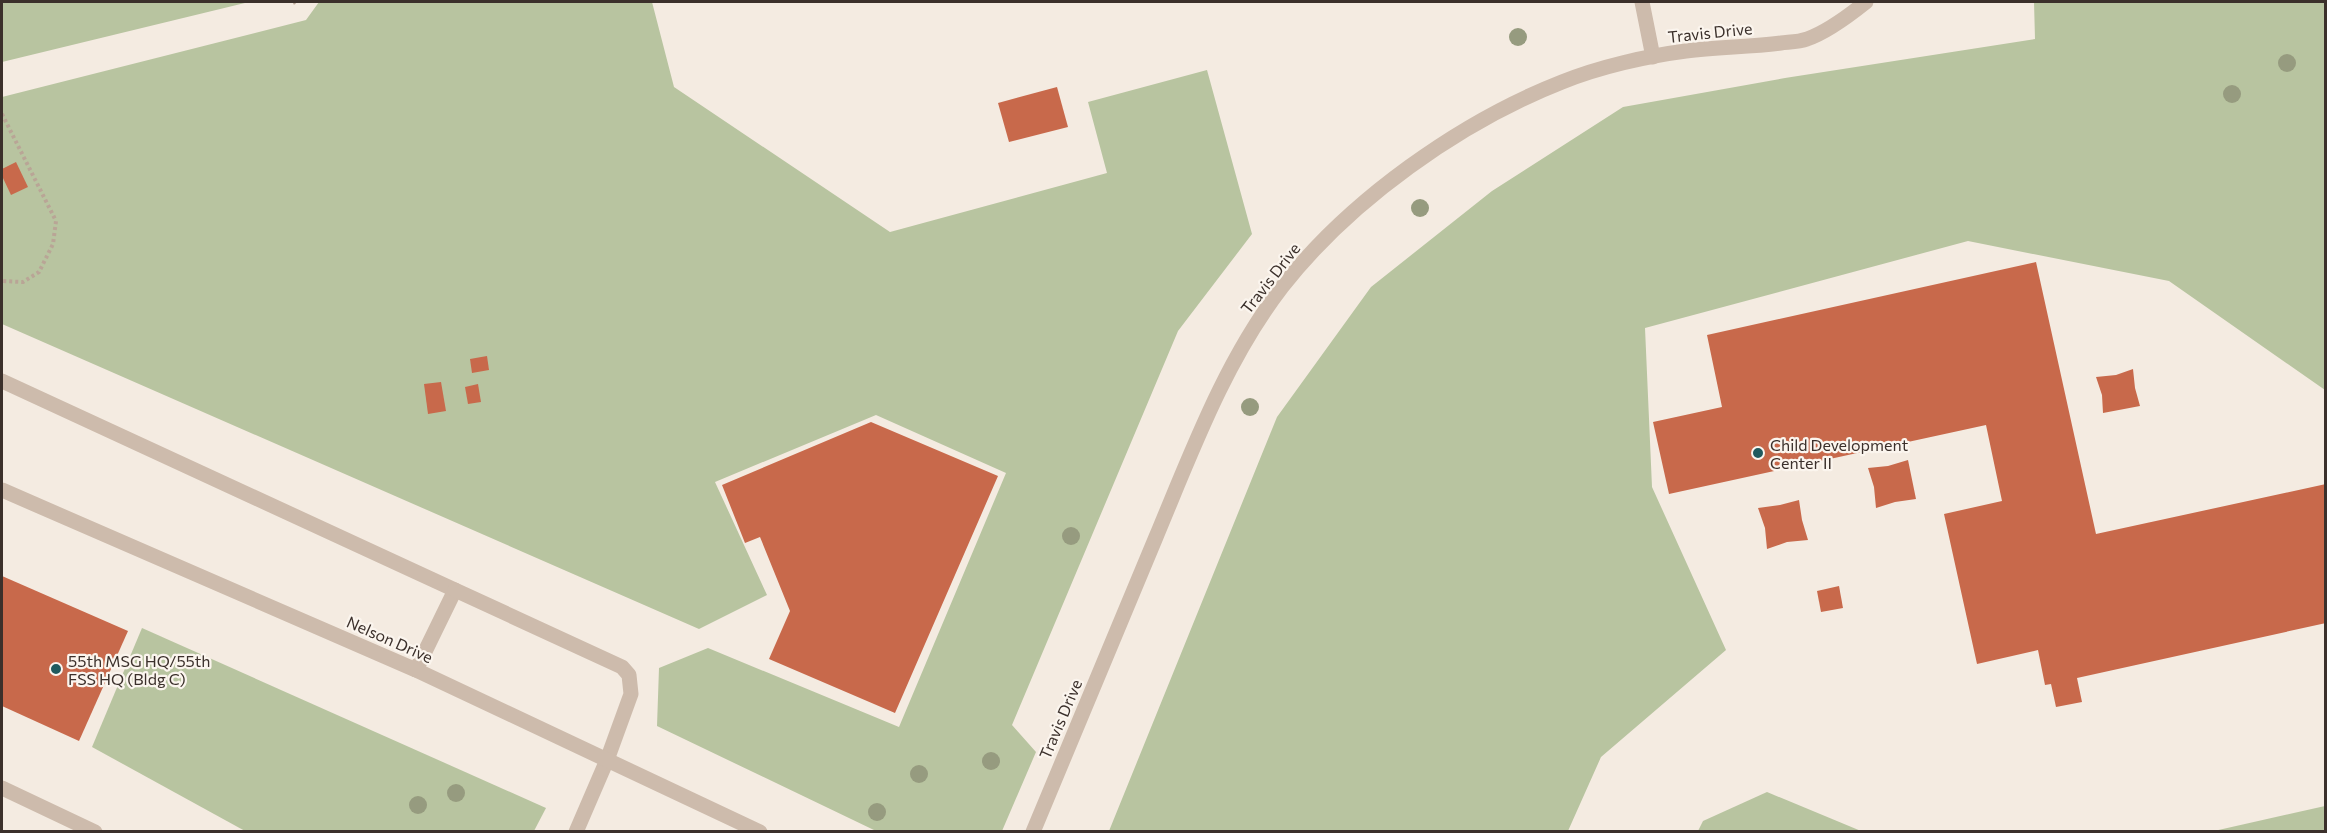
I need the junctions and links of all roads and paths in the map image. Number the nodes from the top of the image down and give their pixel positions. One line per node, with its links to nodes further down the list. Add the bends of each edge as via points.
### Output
1 (1642, 2): 3 (street)
2 (1866, 2): 3 (street, Travis Drive, via 1807,39)
3 (1653, 57): 15 (street, Travis Drive, via 1564,81 1499,110 1448,140 1359,208 1282,287 1253,329 1203,423)
4 (2, 114): 5 (path, via 56,221 53,244 39,272 23,282)
5 (2, 281)
6 (2, 381): 8 (street)
7 (2, 490): 9 (street, Nelson Drive)
8 (455, 590): 9 (street); 10 (street, via 622,667 629,675 631,694)
9 (416, 670): 10 (street, Nelson Drive)
10 (607, 760): 13 (street); 14 (street, Nelson Drive)
11 (2, 788): 12 (street)
12 (95, 831)
13 (576, 831)
14 (759, 831)
15 (1033, 831)

